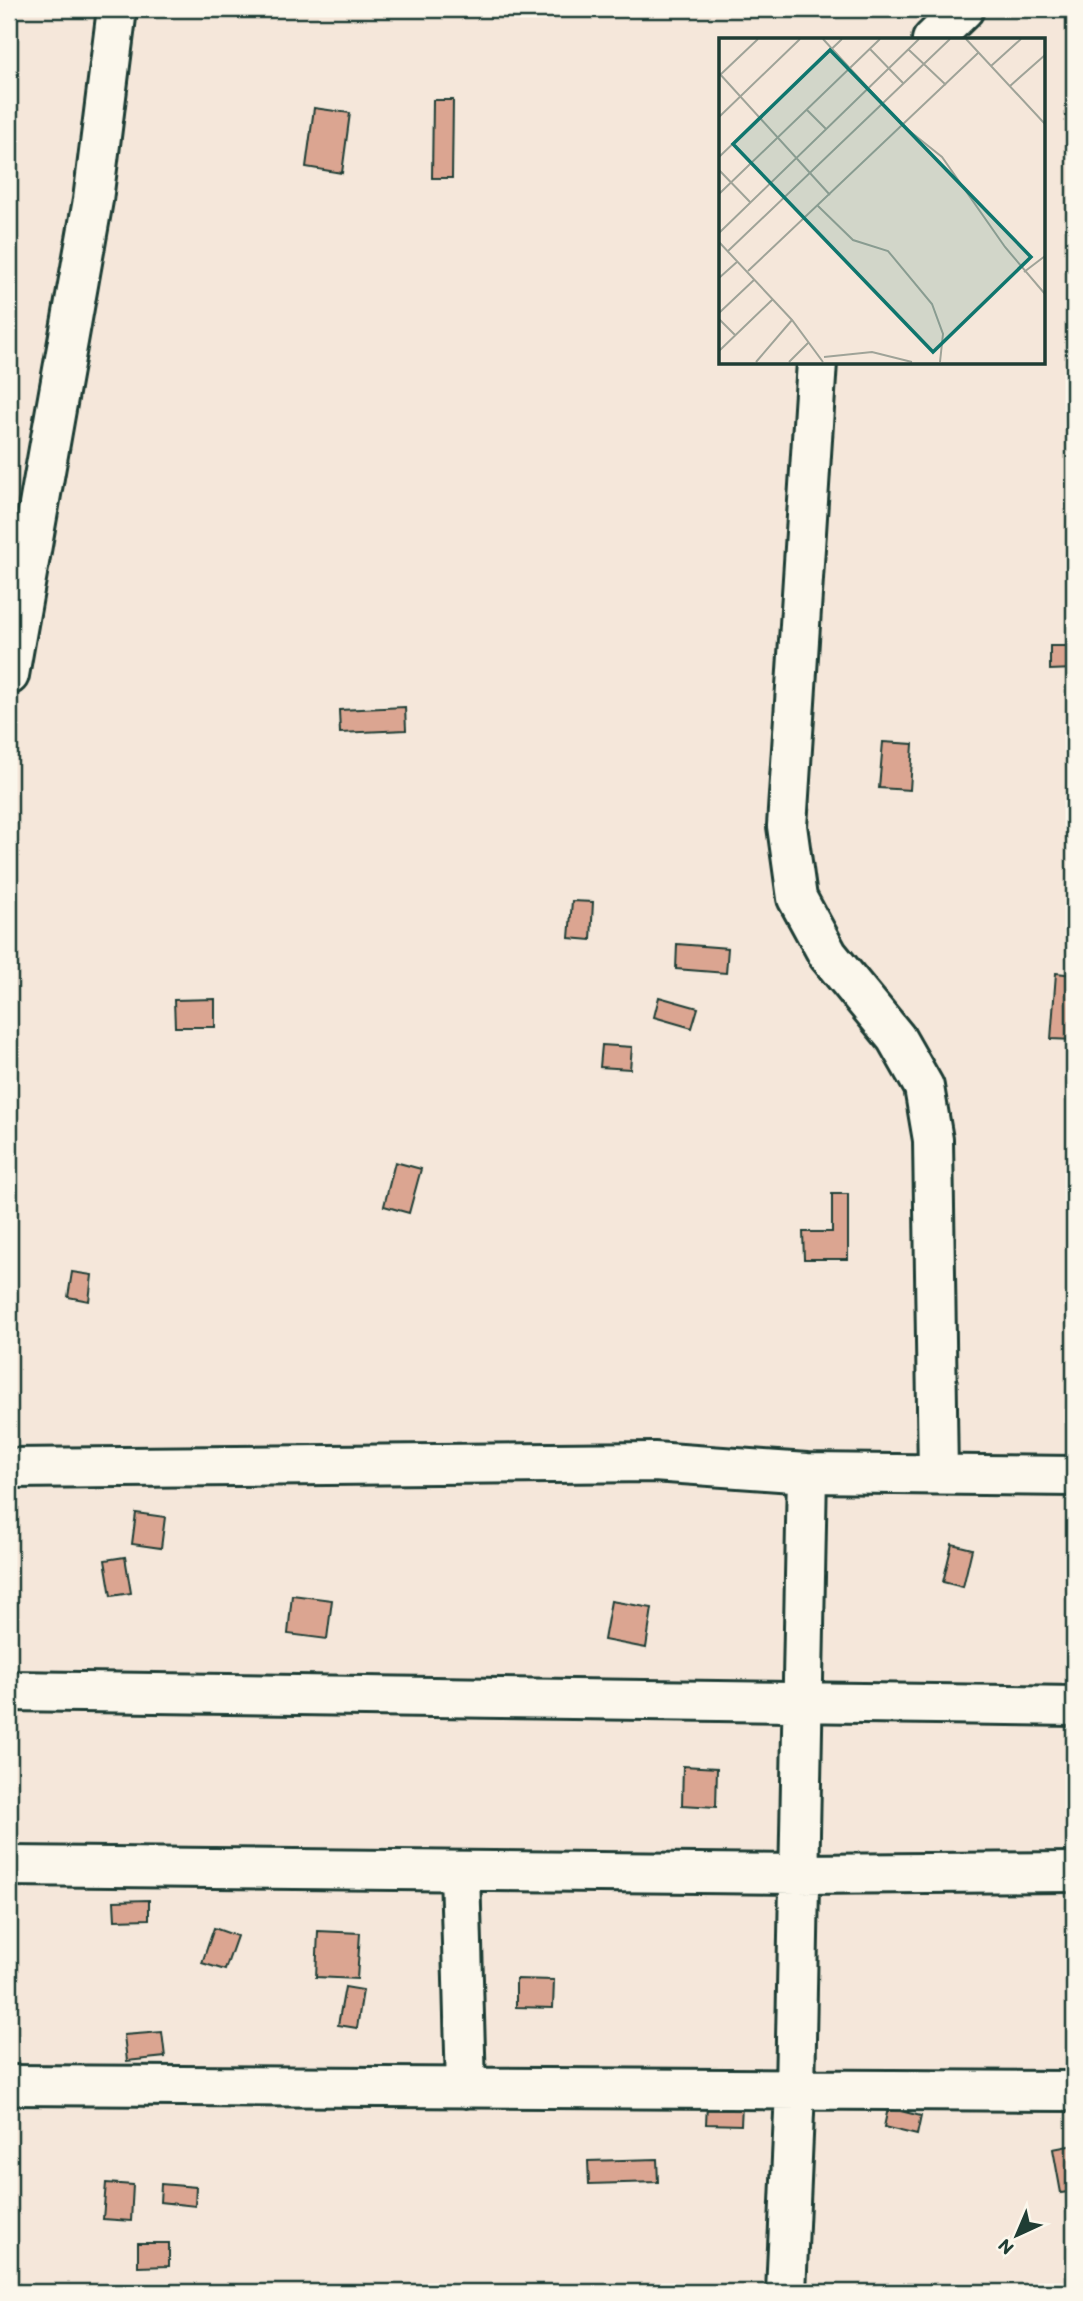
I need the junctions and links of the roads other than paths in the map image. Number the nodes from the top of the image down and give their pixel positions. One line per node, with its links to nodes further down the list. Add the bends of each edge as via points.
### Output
1 (117, 9): 5 (street, via 93,200)
2 (964, 9): 3 (street)
3 (934, 38)
4 (817, 364): 8 (street, via 787,826 797,898 828,955 897,1038 924,1087 933,1140)
5 (9, 675)
6 (9, 1468): 7 (street, via 654,1462)
7 (807, 1473): 8 (street); 11 (street)
8 (938, 1474): 9 (street)
9 (1074, 1476)
10 (9, 1691): 11 (street)
11 (804, 1704): 12 (street); 16 (street)
12 (1074, 1706)
13 (9, 1866): 14 (street)
14 (460, 1871): 16 (street); 18 (street)
15 (1074, 1872): 16 (street)
16 (797, 1874): 19 (street)
17 (9, 2085): 18 (street)
18 (466, 2088): 19 (street)
19 (795, 2091): 20 (street); 21 (street)
20 (1074, 2091)
21 (786, 2292)

